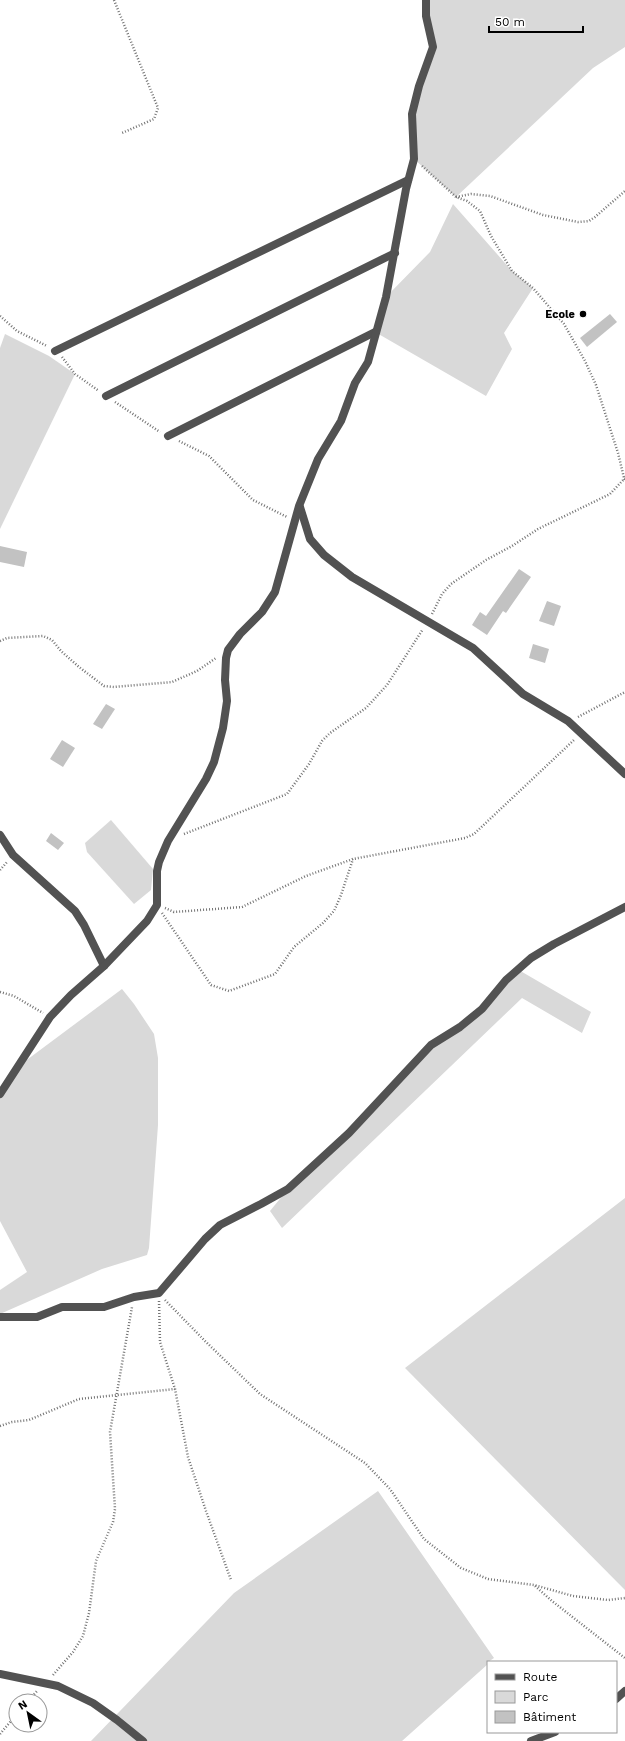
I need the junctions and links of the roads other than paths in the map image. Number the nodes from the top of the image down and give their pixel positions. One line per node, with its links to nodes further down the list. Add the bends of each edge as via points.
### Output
1 (426, 0): 2 (street, via 426,16 433,48 418,86 412,114 414,159)
2 (408, 180): 3 (street); 5 (street)
3 (395, 253): 4 (street, via 386,297); 6 (street)
4 (375, 332): 7 (street); 8 (street, via 368,362 355,383 341,421 318,459)
5 (55, 351)
6 (106, 396)
7 (168, 436)
8 (299, 506): 9 (street, via 310,539 324,555 352,577 473,648 523,694 568,721); 12 (street, via 275,592 262,612 228,650 225,680 227,701 214,762 168,841 157,871 157,905 146,921)
9 (625, 774)
10 (0, 835): 12 (street, via 13,855 75,911)
11 (625, 907): 14 (street, via 554,944 526,962 506,980 482,1010 430,1045 349,1132 288,1189 220,1225 159,1293 134,1297 104,1307 62,1307 37,1317)
12 (104, 966): 13 (street, via 50,1017)
13 (0, 1094)
14 (0, 1318)
15 (0, 1674): 19 (street, via 58,1686 93,1703)
16 (625, 1691): 17 (street)
17 (617, 1698)
18 (552, 1733): 20 (street)
19 (144, 1741)
20 (531, 1741)

